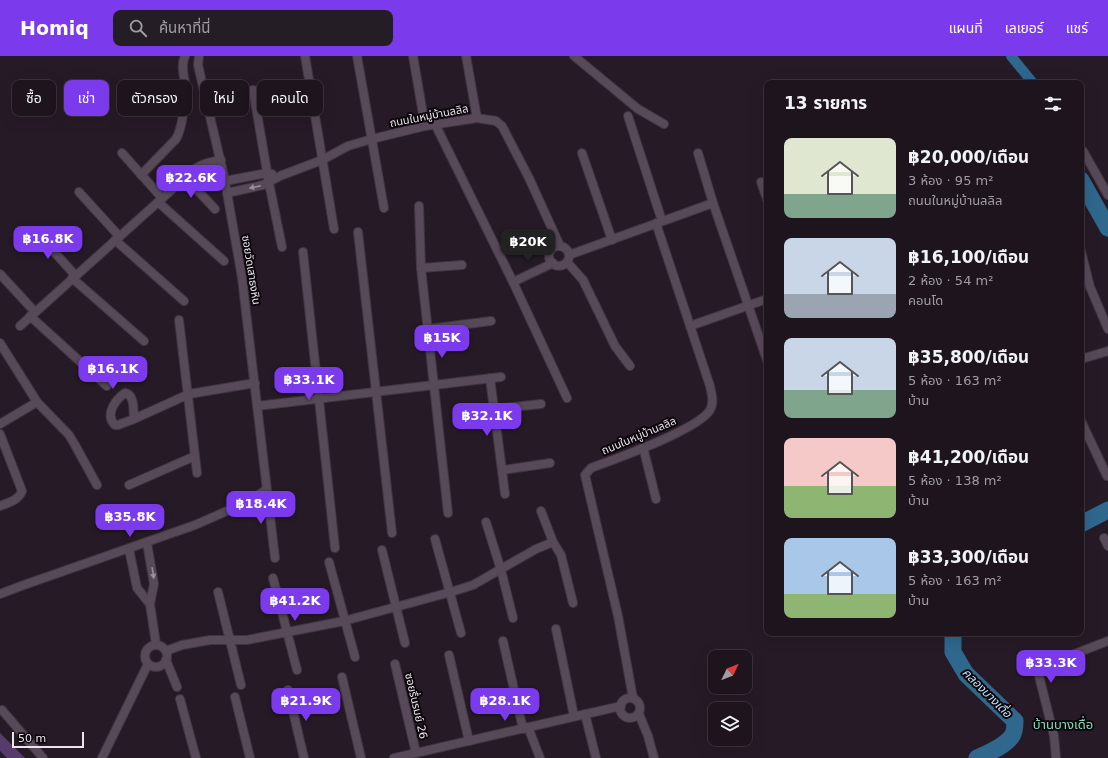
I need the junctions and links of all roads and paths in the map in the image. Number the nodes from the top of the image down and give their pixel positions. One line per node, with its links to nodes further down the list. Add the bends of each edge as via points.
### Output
1 (185, 56): 22 (street, via 182,66 185,87 180,132)
2 (199, 56): 20 (street, ซอยวัดเสาธงหิน, via 198,65)
3 (304, 56): 19 (street)
4 (357, 56): 14 (street)
5 (413, 56): 13 (street)
6 (466, 56): 10 (street)
7 (574, 56): 12 (street, via 638,109)
8 (253, 90): 21 (street)
9 (628, 116): 37 (street, ถนนในหมู่บ้านลลิล)
10 (477, 118): 11 (street, ถนนในหมู่บ้านลลิล); 43 (street, ถนนในหมู่บ้านลลิล, via 496,121 502,126)
11 (435, 124): 13 (street, ถนนในหมู่บ้านลลิล); 54 (street)
12 (664, 124)
13 (425, 126): 14 (street, ถนนในหมู่บ้านลลิล)
14 (372, 139): 19 (street, ถนนในหมู่บ้านลลิล, via 348,146); 35 (street)
15 (122, 153): 22 (street)
16 (582, 153): 42 (street)
17 (698, 153): 33 (street)
18 (1084, 153): 31 (street)
19 (322, 160): 23 (street, ถนนในหมู่บ้านลลิล); 38 (street)
20 (221, 164): 24 (street, via 208,162 196,166); 25 (street, ซอยวัดเสาธงหิน)
21 (267, 173): 23 (street); 25 (street); 27 (street)
22 (142, 175): 32 (street)
23 (280, 176): 27 (street, ถนนในหมู่บ้านลลิล)
24 (186, 179): 32 (street); 36 (street)
25 (225, 181): 30 (street, ซอยวัดเสาธงหิน)
26 (761, 182): 28 (street)
27 (269, 183): 30 (street, ถนนในหมู่บ้านลลิล, one-way to 30); 44 (street)
28 (764, 190)
29 (79, 192): 41 (street)
30 (227, 193): 73 (street, ซอยวัดเสาธงหิน, via 242,278)
31 (1108, 195)
32 (160, 200): 41 (street); 47 (street)
33 (713, 203): 37 (street); 57 (street)
34 (419, 206): 51 (street)
35 (384, 208)
36 (215, 209)
37 (659, 222): 42 (street); 62 (street, ถนนในหมู่บ้านลลิล)
38 (334, 230)
39 (36, 232): 53 (street)
40 (358, 232): 76 (street)
41 (117, 238): 53 (street); 55 (street)
42 (612, 240): 46 (street)
43 (560, 246): 46 (street, ถนนในหมู่บ้านลลิล, via 566,249); 48 (street, via 553,248 550,254)
44 (282, 247)
45 (303, 252): 78 (street)
46 (568, 259): 48 (street, via 562,265); 70 (street, ถนนในหมู่บ้านลลิล, via 583,280 615,346)
47 (224, 261)
48 (552, 263): 54 (street)
49 (1084, 263): 64 (street, via 1090,287)
50 (462, 265): 51 (street)
51 (421, 268): 63 (street)
52 (0, 274): 58 (street)
53 (74, 277): 58 (street); 65 (street)
54 (513, 282): 79 (street)
55 (184, 301)
56 (764, 301): 57 (street)
57 (748, 305): 62 (street); 67 (street)
58 (32, 314): 61 (street); 75 (street)
59 (179, 320): 77 (street)
60 (491, 322): 63 (street)
61 (20, 326)
62 (690, 326): 88 (street, ถนนในหมู่บ้านลลิล, via 710,386 712,406 706,414 680,432)
63 (428, 329): 74 (street)
64 (1108, 329)
65 (144, 341)
66 (0, 343): 80 (street)
67 (764, 351)
68 (1108, 351): 69 (street)
69 (1084, 358)
70 (630, 366)
71 (501, 377): 72 (street)
72 (490, 378): 74 (street); 83 (street)
73 (255, 383): 77 (street); 82 (street, ซอยวัดเสาธงหิน)
74 (435, 385): 76 (street); 101 (street)
75 (107, 386)
76 (376, 392): 78 (street); 103 (street)
77 (189, 394): 84 (street); 89 (street)
78 (319, 398): 82 (street); 109 (street)
79 (567, 398)
80 (37, 402): 85 (street); 95 (street, via 69,435)
81 (541, 404): 83 (street)
82 (257, 406): 96 (street, ซอยวัดเสาธงหิน)
83 (493, 409): 91 (street)
84 (134, 419)
85 (0, 424)
86 (1084, 427): 93 (street)
87 (0, 434): 99 (street, via 22,491 17,498)
88 (643, 447): 98 (street); 144 (street, ถนนในหมู่บ้านลลิล, via 591,468 585,475 618,616)
89 (195, 456): 92 (street); 94 (street)
90 (550, 463): 91 (street)
91 (503, 470): 97 (street)
92 (197, 473)
93 (1107, 476)
94 (129, 485)
95 (97, 486)
96 (266, 490): 107 (street, via 245,503); 112 (street, ซอยวัดเสาธงหิน)
97 (505, 494)
98 (656, 499)
99 (0, 506)
100 (541, 511): 106 (street)
101 (448, 512)
102 (486, 522): 114 (street)
103 (392, 533)
104 (1104, 538): 108 (street)
105 (435, 539): 117 (street)
106 (553, 542): 114 (street); 119 (street, via 561,555)
107 (147, 543): 110 (street); 120 (street, one-way to 120, via 154,584)
108 (1108, 546)
109 (336, 548)
110 (128, 549): 118 (street); 120 (street, via 137,588)
111 (382, 550): 121 (street)
112 (275, 558)
113 (329, 562): 123 (street)
114 (501, 570): 117 (street, via 473,585); 122 (street)
115 (273, 578): 125 (street)
116 (218, 592): 127 (street)
117 (451, 592): 121 (street); 126 (street)
118 (0, 594)
119 (572, 603)
120 (150, 604): 131 (street)
121 (396, 606): 123 (street); 130 (street)
122 (513, 618)
123 (344, 621): 125 (street); 134 (street)
124 (556, 630): 150 (street)
125 (288, 632): 127 (street, via 247,640); 138 (street)
126 (461, 633)
127 (230, 639): 132 (street, via 182,645); 140 (street)
128 (503, 641): 151 (street)
129 (1108, 642): 164 (street, via 1040,670 1039,676 1054,736)
130 (405, 643)
131 (156, 644): 132 (street); 136 (street, via 145,651 145,660)
132 (166, 651): 135 (street)
133 (449, 655): 152 (street)
134 (355, 657)
135 (166, 660): 136 (street, via 160,666); 141 (street)
136 (148, 664): 155 (street)
137 (395, 664): 153 (street, ซอยรื่นรมย์ 26)
138 (297, 670)
139 (342, 677): 159 (street)
140 (241, 685)
141 (177, 687)
142 (288, 690): 158 (street)
143 (235, 697): 157 (street)
144 (633, 698): 146 (street, via 625,700); 149 (street, via 639,703)
145 (180, 699): 156 (street)
146 (621, 706): 148 (street); 149 (street, via 622,713 628,718)
147 (2, 710): 154 (street)
148 (586, 714): 150 (street); 162 (street)
149 (639, 714): 163 (street)
150 (574, 716): 151 (street)
151 (526, 728): 152 (street); 161 (street)
152 (469, 741): 153 (street)
153 (416, 753): 160 (street)
154 (43, 758)
155 (102, 758)
156 (196, 758)
157 (250, 758)
158 (304, 758)
159 (361, 758)
160 (394, 758)
161 (540, 758)
162 (596, 758)
163 (654, 758)
164 (1056, 758)

